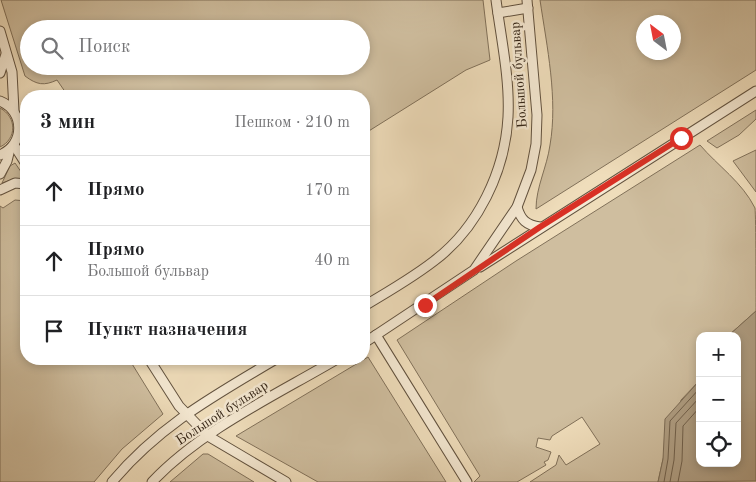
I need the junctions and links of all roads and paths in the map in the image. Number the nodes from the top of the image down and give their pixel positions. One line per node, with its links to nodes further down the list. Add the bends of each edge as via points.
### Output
1 (496, 0): 3 (street, Большой бульвар)
2 (527, 4): 3 (street); 16 (street, Большой бульвар, via 538,115 531,170)
3 (498, 13): 19 (street, Большой бульвар, via 508,115 504,151 494,179 481,206 435,261)
4 (0, 31): 5 (street)
5 (6, 51): 6 (street); 9 (street, via 14,86)
6 (0, 73)
7 (756, 91): 17 (street)
8 (0, 101): 9 (street)
9 (14, 111): 10 (street, via 19,125)
10 (12, 147): 11 (street); 12 (street); 13 (street)
11 (0, 155)
12 (20, 157)
13 (0, 174)
14 (20, 183): 15 (street)
15 (0, 190)
16 (517, 207): 17 (street, via 528,225); 18 (street, Большой бульвар)
17 (540, 227): 18 (street)
18 (474, 270): 20 (street, Большой бульвар)
19 (370, 302)
20 (376, 336): 21 (street, Большой бульвар); 30 (street)
21 (370, 340)
22 (153, 365): 25 (street)
23 (266, 365): 25 (street, Большой бульвар)
24 (327, 365): 26 (street, Большой бульвар)
25 (186, 414): 26 (street); 27 (street, Большой бульвар, via 133,458)
26 (208, 436): 28 (street, Большой бульвар); 29 (street)
27 (112, 482)
28 (152, 482)
29 (286, 482)
30 (467, 482)

